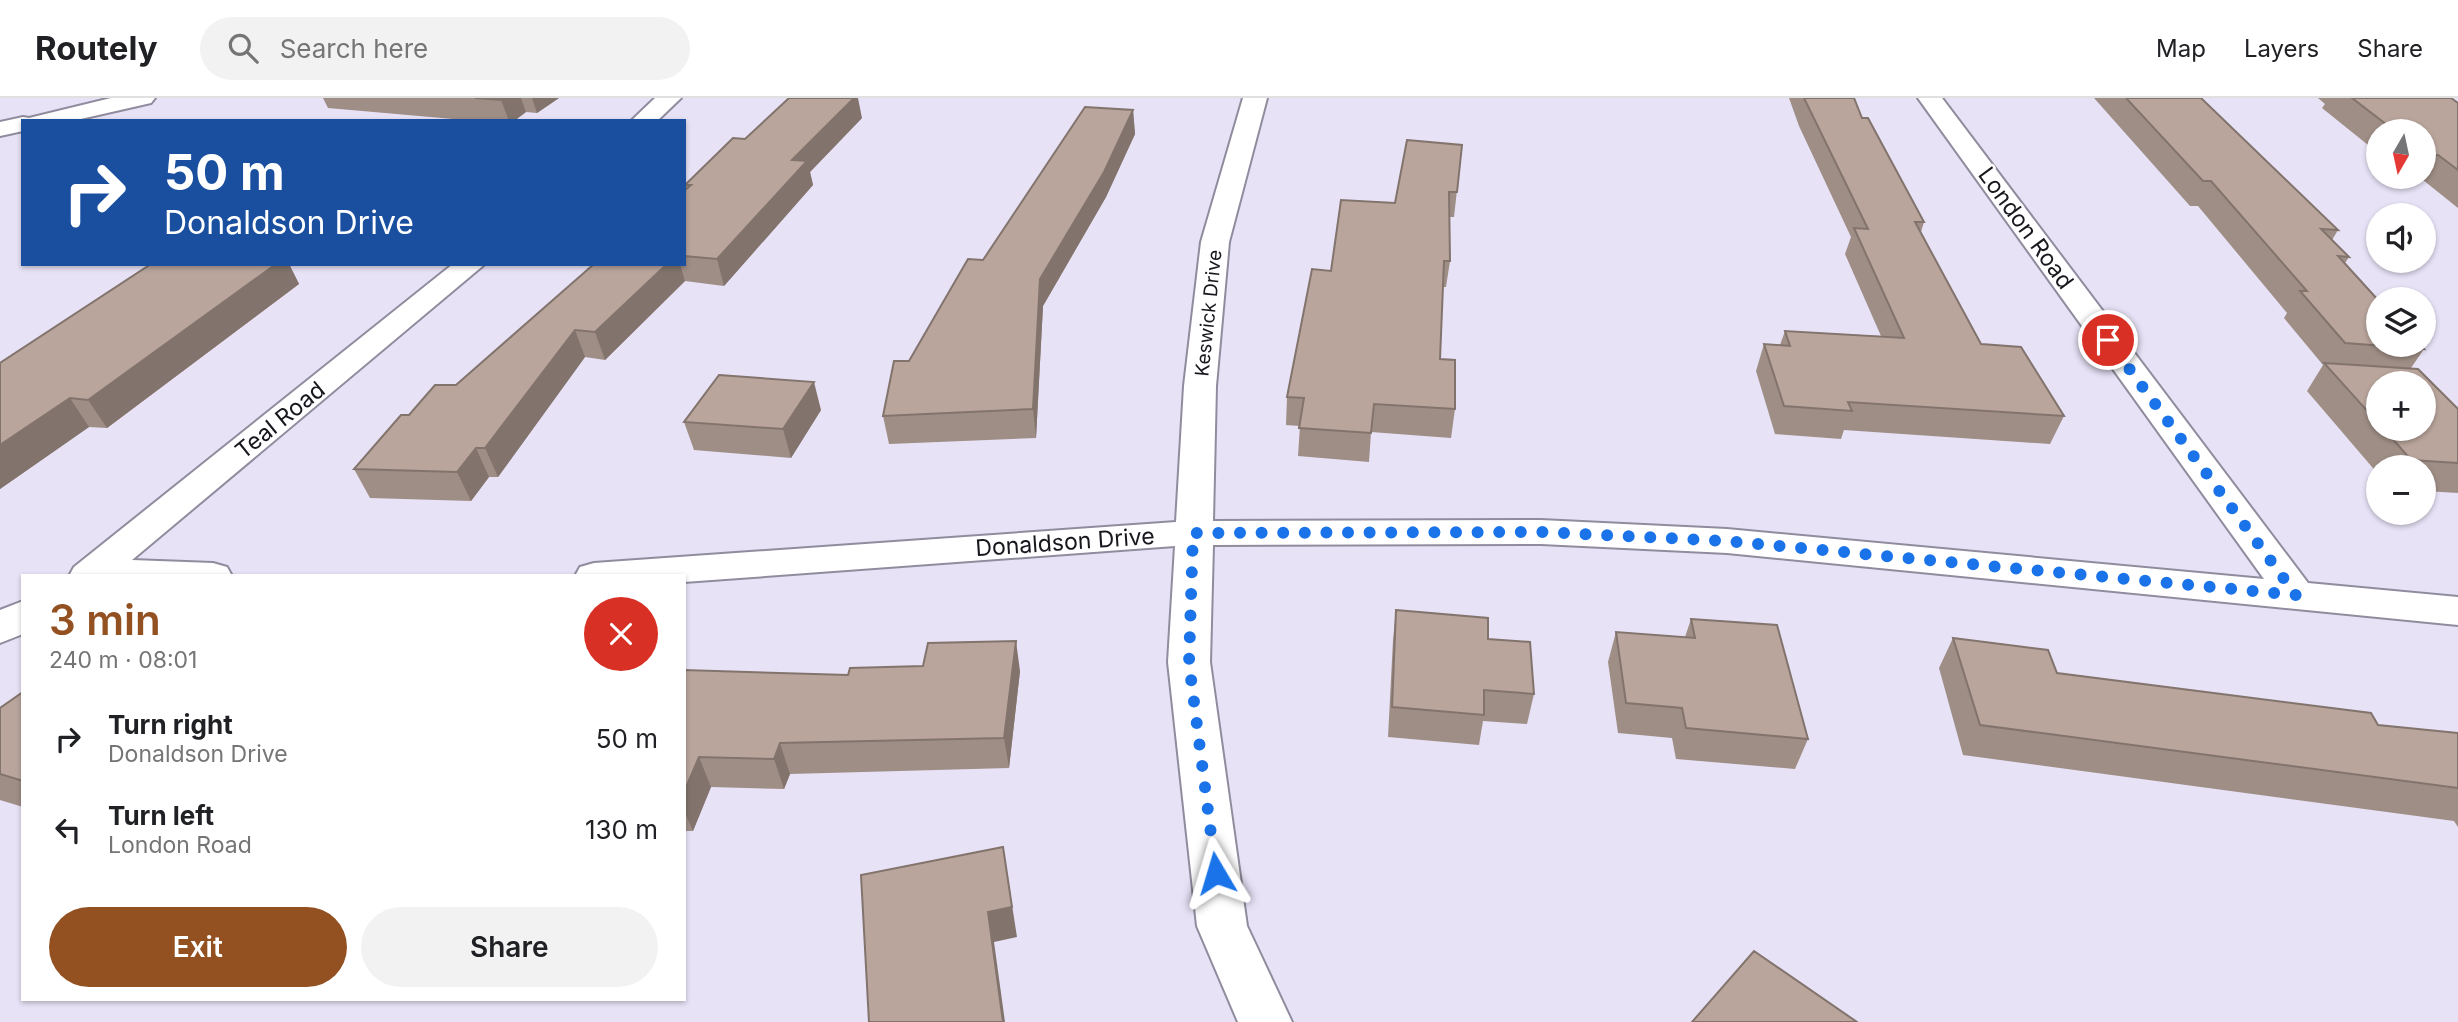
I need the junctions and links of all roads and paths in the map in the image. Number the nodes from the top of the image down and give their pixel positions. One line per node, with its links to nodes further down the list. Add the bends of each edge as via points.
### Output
1 (143, 98): 5 (street)
2 (669, 98): 6 (street)
3 (1255, 98): 10 (street, Keswick Drive, via 1215,242 1200,386)
4 (1930, 98): 13 (street, London Road)
5 (48, 119)
6 (645, 119)
7 (21, 124): 8 (street)
8 (0, 129)
9 (469, 266): 11 (street, Teal Road)
10 (1193, 533): 12 (street, Donaldson Drive); 13 (street, Donaldson Drive, via 1541,532 1727,541); 17 (street, Keswick Drive, via 1189,663 1222,926)
11 (92, 574)
12 (622, 574)
13 (2296, 595): 14 (street, Donaldson Drive)
14 (2458, 611)
15 (21, 616): 16 (street)
16 (0, 629)
17 (1265, 1022)

